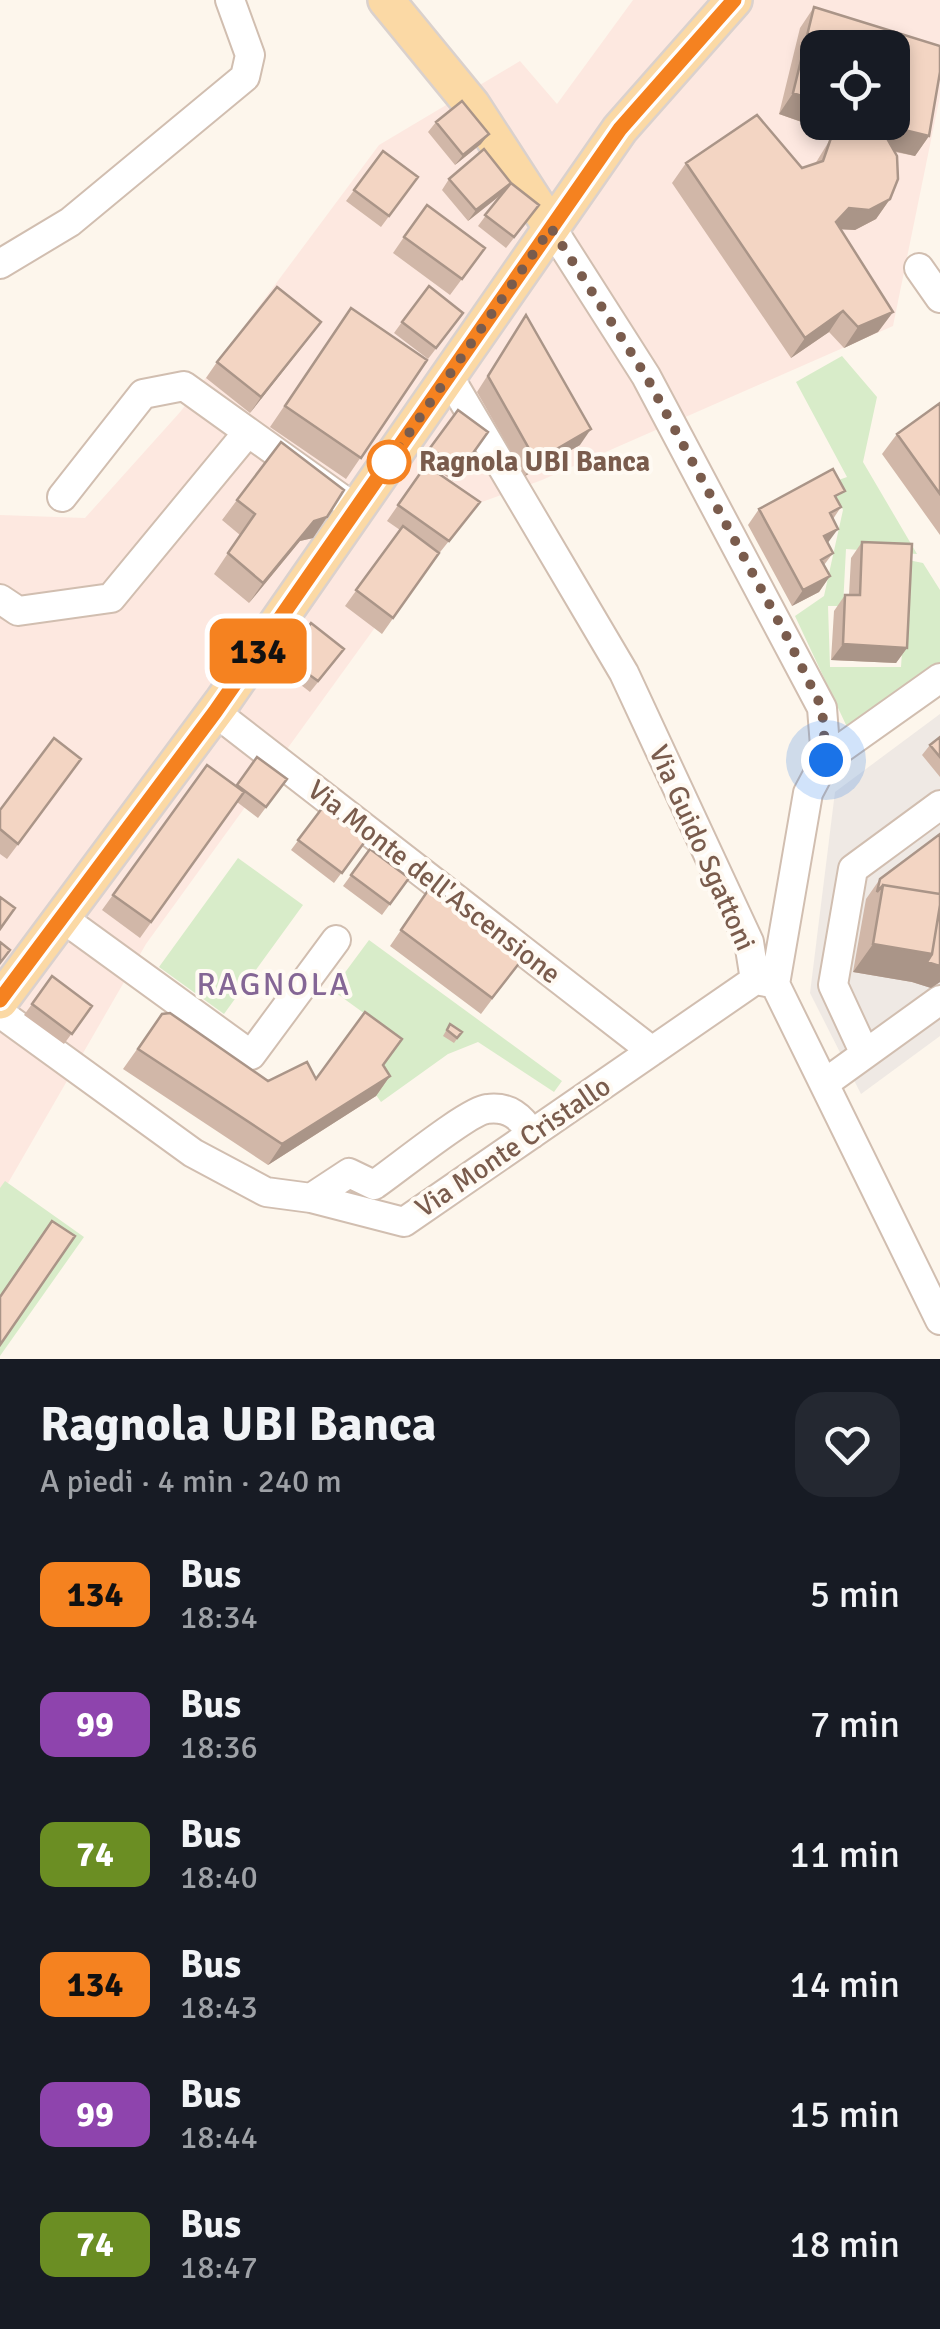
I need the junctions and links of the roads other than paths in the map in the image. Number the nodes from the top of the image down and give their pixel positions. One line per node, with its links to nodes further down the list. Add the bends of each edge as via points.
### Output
1 (230, 0): 7 (street, via 250,55 245,77 70,222)
2 (386, 0): 5 (main road)
3 (404, 0): 5 (street)
4 (734, 0): 6 (main road, via 620,129)
5 (429, 51): 6 (main road)
6 (551, 228): 10 (main road); 17 (street, via 646,376 787,637 822,708)
7 (0, 264)
8 (919, 268): 9 (street)
9 (940, 298)
10 (448, 375): 13 (main road); 21 (street, Via Guido Sgattoni, via 624,673)
11 (248, 432): 12 (street, via 184,386 143,394); 13 (street); 14 (street, via 111,598 18,611)
12 (62, 497)
13 (358, 510): 16 (main road)
14 (0, 600)
15 (940, 678): 17 (street)
16 (215, 712): 19 (main road); 25 (street, Via Monte dell'Ascensione)
17 (826, 760): 21 (street, via 808,793)
18 (940, 804): 26 (street, via 853,868 833,985)
19 (60, 917): 20 (street, via 251,1056); 22 (main road)
20 (336, 940)
21 (765, 982): 25 (street, Via Monte Cristallo); 27 (street, Via Guido Sgattoni)
22 (0, 1000)
23 (940, 1000): 26 (street)
24 (0, 1013): 29 (street, Via Monte Cristallo, via 193,1153 266,1192)
25 (652, 1052): 28 (street, Via Monte Cristallo)
26 (866, 1054): 27 (street)
27 (824, 1083): 30 (street, Via Guido Sgattoni)
28 (532, 1134): 29 (street, Via Monte Cristallo, via 404,1222); 29 (street, via 520,1116 482,1109 374,1185 349,1172)
29 (311, 1198)
30 (940, 1320)

